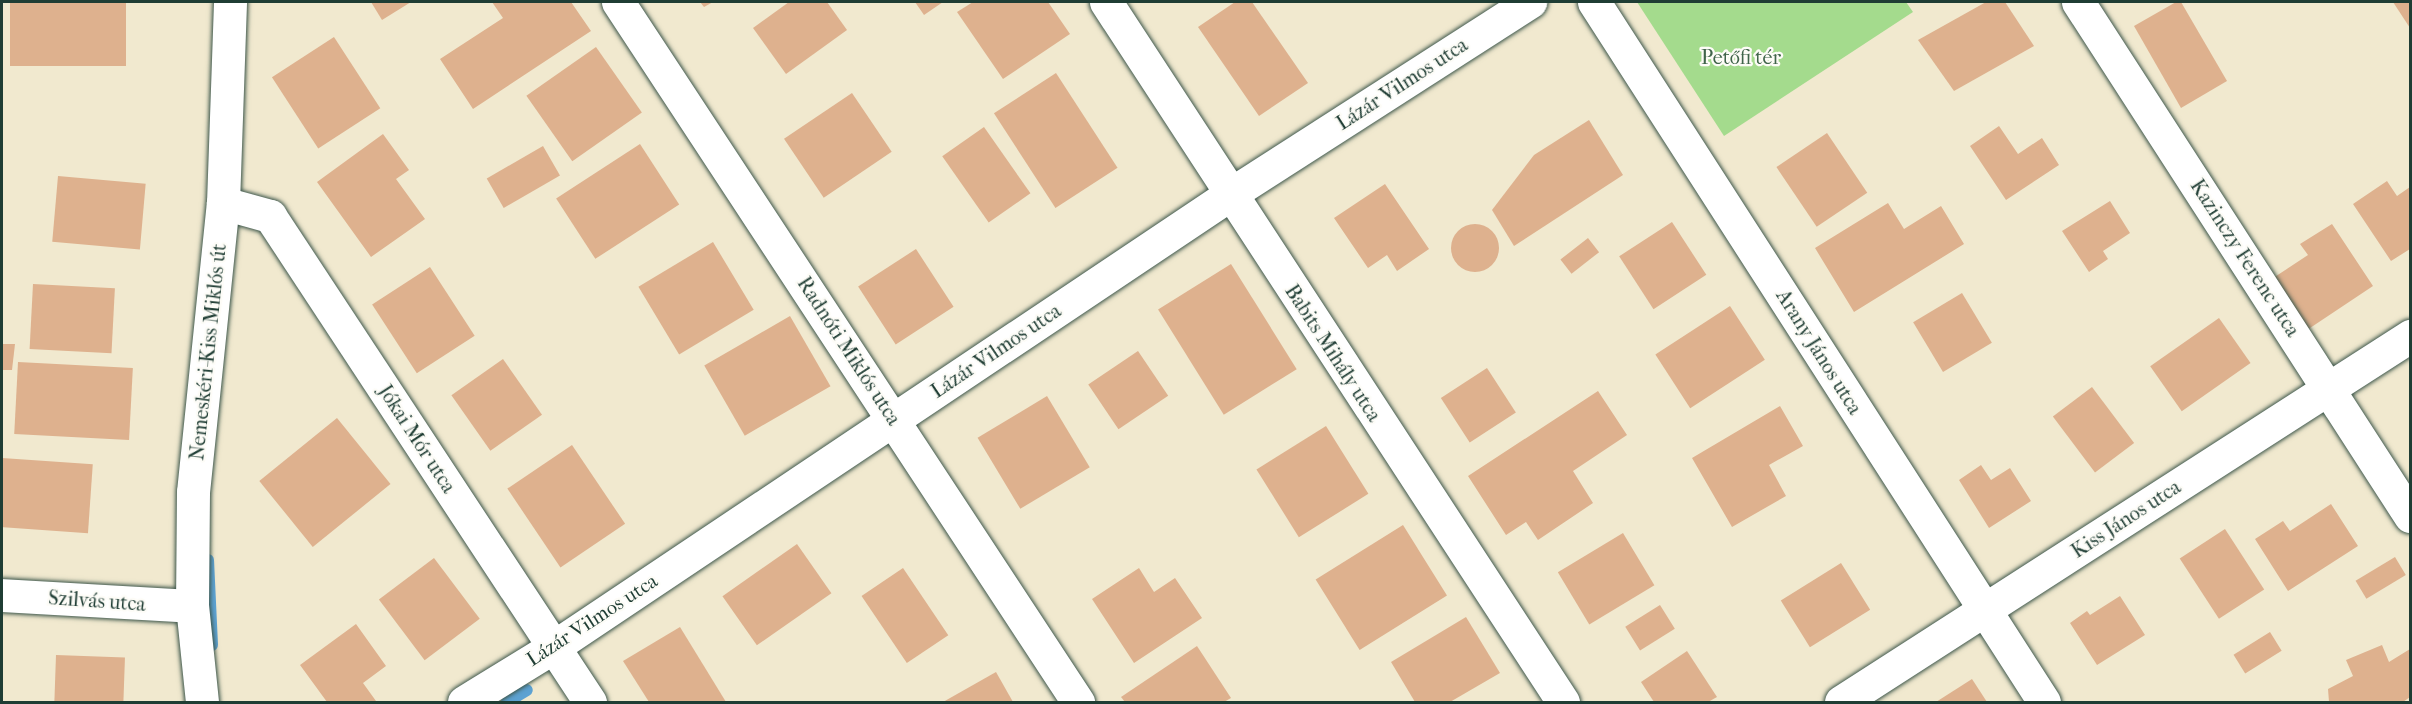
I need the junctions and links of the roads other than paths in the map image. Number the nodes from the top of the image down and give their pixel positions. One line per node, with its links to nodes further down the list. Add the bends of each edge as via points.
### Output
1 (230, 2): 8 (street, Nemeskéri-Kiss Miklós út)
2 (618, 2): 11 (street, Radnóti Miklós utca)
3 (1106, 2): 7 (street, Babits Mihály utca)
4 (1530, 2): 7 (street, Lázár Vilmos utca)
5 (1594, 2): 15 (street, Arany János utca)
6 (2078, 2): 10 (street, Kazinczy Ferenc utca)
7 (1229, 195): 11 (street, Lázár Vilmos utca); 21 (street, Babits Mihály utca)
8 (224, 203): 14 (street, Nemeskéri-Kiss Miklós út, via 193,492); 16 (street, Jókai Mór utca, via 270,216)
9 (2410, 336): 10 (street, Kiss János utca)
10 (2329, 388): 12 (street, Kazinczy Ferenc utca); 15 (street, Kiss János utca)
11 (893, 419): 16 (street, Lázár Vilmos utca); 20 (street, Radnóti Miklós utca)
12 (2410, 516)
13 (2, 595): 14 (street, Szilvás utca)
14 (192, 606): 17 (street, Nemeskéri-Kiss Miklós út)
15 (1983, 610): 22 (street, Kiss János utca); 23 (street, Arany János utca)
16 (555, 646): 18 (street, Lázár Vilmos utca); 19 (street, Jókai Mór utca)
17 (202, 702)
18 (464, 702)
19 (590, 702)
20 (1078, 702)
21 (1563, 702)
22 (1841, 702)
23 (2044, 702)

